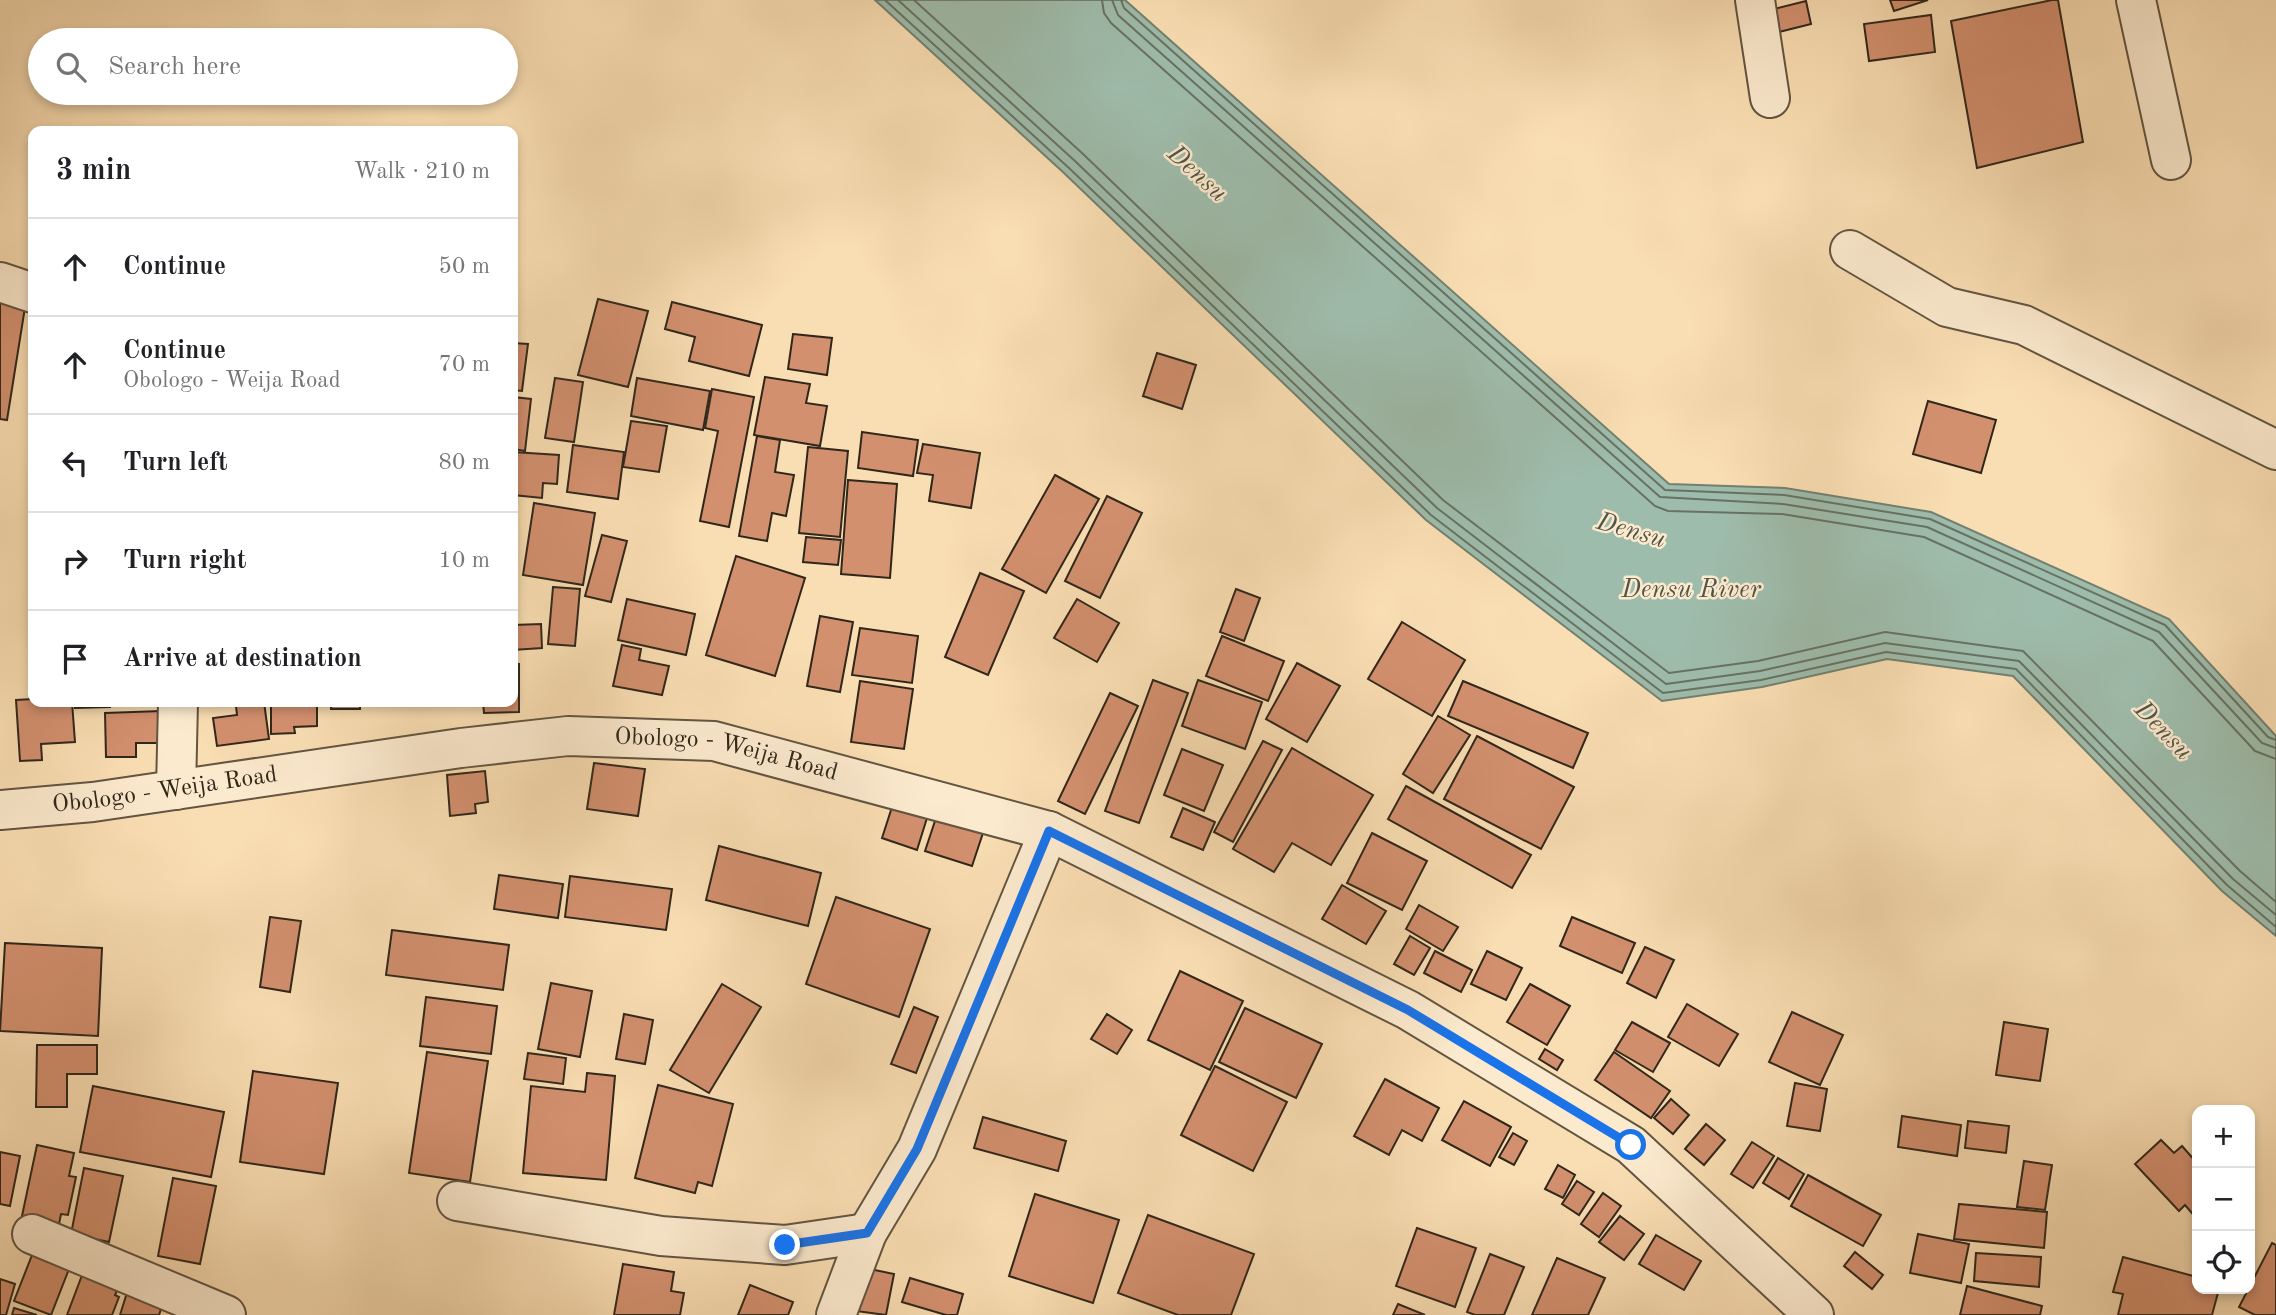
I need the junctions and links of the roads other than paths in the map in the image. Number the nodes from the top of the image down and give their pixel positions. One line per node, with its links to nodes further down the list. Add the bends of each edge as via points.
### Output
1 (1755, 0): 3 (street)
2 (2136, 0): 4 (street)
3 (1770, 98)
4 (2171, 160)
5 (1850, 250): 8 (street, via 1947,307 2024,325)
6 (0, 282): 7 (street)
7 (28, 291)
8 (2276, 450)
9 (178, 707): 10 (street)
10 (176, 790): 11 (street, Obologo - Weija Road); 12 (street, Obologo - Weija Road, via 568,736 714,741)
11 (0, 810)
12 (1049, 831): 14 (street, via 917,1149); 18 (street, Obologo - Weija Road, via 1408,1010 1631,1145)
13 (457, 1200): 14 (street, via 661,1236 785,1245)
14 (867, 1233): 17 (street)
15 (32, 1234): 16 (street)
16 (226, 1315)
17 (836, 1315)
18 (1814, 1315)

